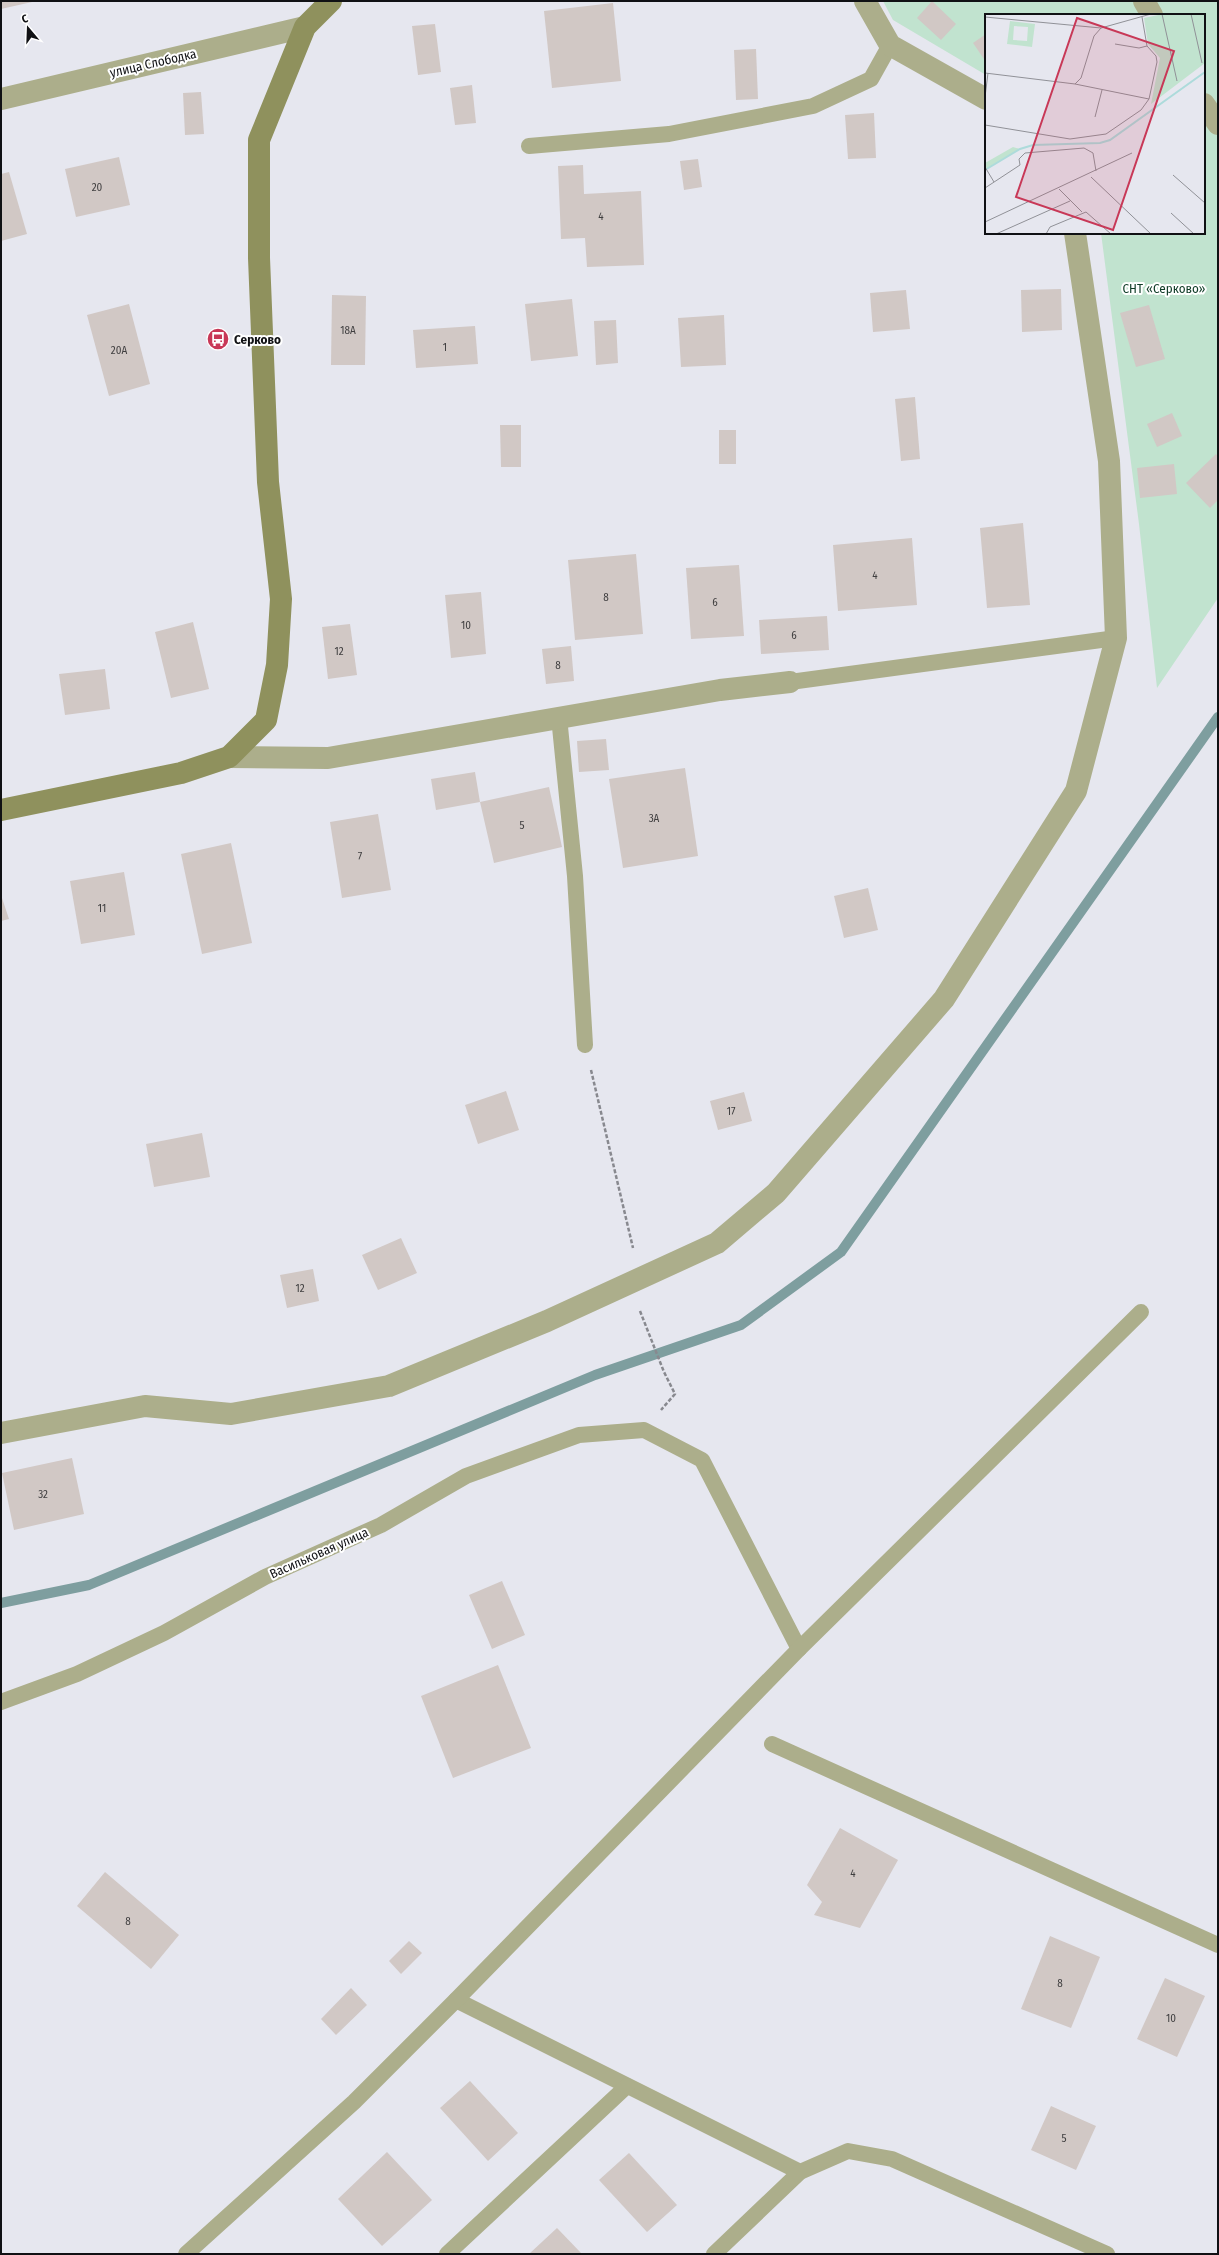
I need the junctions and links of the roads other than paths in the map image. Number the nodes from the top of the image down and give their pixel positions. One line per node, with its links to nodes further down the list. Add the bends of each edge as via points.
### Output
1 (331, 1): 5 (main road)
2 (865, 1): 6 (street)
3 (1144, 1): 4 (street)
4 (1151, 14)
5 (306, 27): 8 (street, улица Слободка); 16 (main road, via 259,140 259,258 268,482 281,599 277,665 266,720)
6 (890, 45): 7 (street); 11 (lane, via 871,78 813,106 669,134)
7 (985, 98)
8 (1, 99)
9 (1205, 105): 10 (street)
10 (1218, 124)
11 (529, 146)
12 (1075, 234): 13 (street, via 1110,461)
13 (1116, 638): 14 (lane); 20 (street, via 1076,791 944,999 776,1193 717,1243 547,1321 389,1386 231,1414 145,1406)
14 (790, 682): 15 (street, via 720,690)
15 (559, 717): 16 (street, via 328,758); 18 (lane, via 575,876)
16 (229, 757): 17 (main road, via 180,773)
17 (1, 810)
18 (585, 1045)
19 (1141, 1312): 21 (lane)
20 (1, 1433)
21 (799, 1649): 22 (lane, Васильковая улица, via 702,1460 644,1430 579,1436 466,1476 381,1525 265,1577 164,1633 77,1674); 25 (lane)
22 (1, 1702)
23 (772, 1744): 24 (lane)
24 (1218, 1945)
25 (456, 2000): 26 (lane); 28 (lane, via 354,2102)
26 (627, 2086): 27 (lane); 29 (lane)
27 (800, 2172): 30 (lane); 31 (lane, via 848,2151 892,2159)
28 (186, 2254)
29 (446, 2254)
30 (714, 2254)
31 (1107, 2254)

